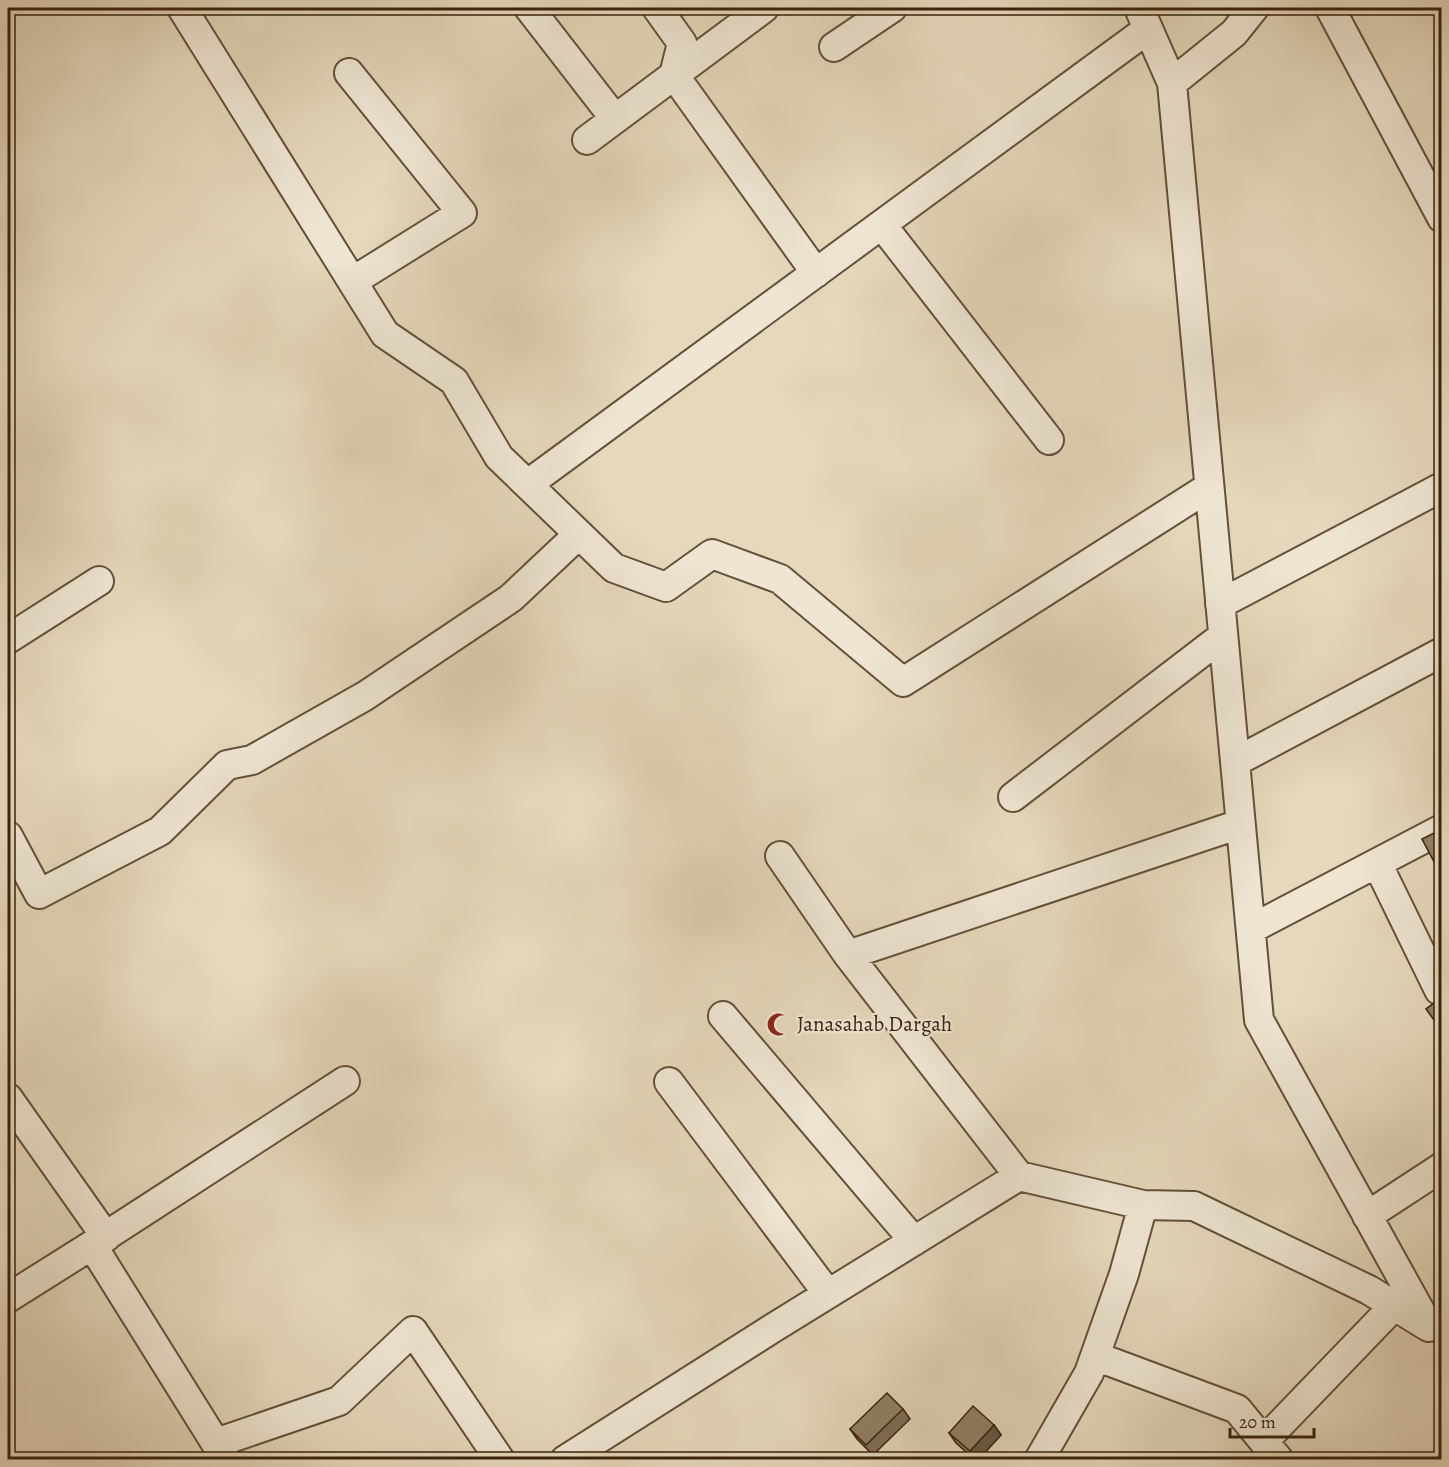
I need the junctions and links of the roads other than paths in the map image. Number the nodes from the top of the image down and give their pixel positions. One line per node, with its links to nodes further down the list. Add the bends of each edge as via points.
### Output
1 (182, 8): 18 (street)
2 (529, 8): 13 (street)
3 (657, 8): 11 (street, via 682,43)
4 (892, 8): 9 (street)
5 (1254, 8): 12 (street, via 1234,33)
6 (1330, 8): 15 (street)
7 (750, 12): 11 (street)
8 (1144, 18): 12 (street); 16 (street)
9 (834, 47)
10 (349, 73): 18 (street, via 462,213)
11 (674, 75): 13 (street); 17 (street)
12 (1172, 84): 21 (street)
13 (615, 119): 14 (street)
14 (587, 140)
15 (1442, 218)
16 (882, 225): 17 (street); 19 (street)
17 (816, 273): 20 (street)
18 (353, 281): 20 (street, via 385,334 454,381 499,457)
19 (1049, 440)
20 (528, 484): 23 (street)
21 (1209, 487): 23 (street, via 903,682 780,579 712,554 666,587 614,568); 25 (street)
22 (1442, 487): 25 (street)
23 (579, 534): 33 (street, via 511,598 365,696 252,760 227,765 160,831 39,894)
24 (99, 580): 27 (street)
25 (1220, 604): 26 (street)
26 (1223, 636): 29 (street); 30 (street)
27 (8, 639)
28 (1442, 652): 29 (street)
29 (1235, 762): 31 (street)
30 (1013, 797)
31 (1240, 824): 36 (street); 37 (street)
32 (1442, 829): 35 (street)
33 (8, 836)
34 (780, 856): 37 (street)
35 (1377, 863): 36 (street); 38 (street, via 1439,990)
36 (1251, 929): 46 (street, via 1259,1020)
37 (848, 956): 44 (street)
38 (1442, 988)
39 (723, 1016): 47 (street)
40 (345, 1081): 48 (street)
41 (669, 1082): 49 (street)
42 (8, 1098): 48 (street)
43 (1442, 1167): 46 (street)
44 (1019, 1176): 45 (street); 47 (street)
45 (1143, 1205): 51 (street, via 1194,1206); 53 (street)
46 (1367, 1216): 52 (street)
47 (914, 1240): 49 (street)
48 (99, 1241): 50 (street); 55 (street)
49 (828, 1294): 57 (street)
50 (8, 1298)
51 (1394, 1305): 52 (street); 54 (street)
52 (1435, 1331)
53 (1095, 1356): 54 (street, via 1238,1409); 58 (street)
54 (1271, 1450)
55 (221, 1451): 56 (street, via 339,1401 413,1331)
56 (500, 1460)
57 (565, 1460)
58 (1039, 1460)

